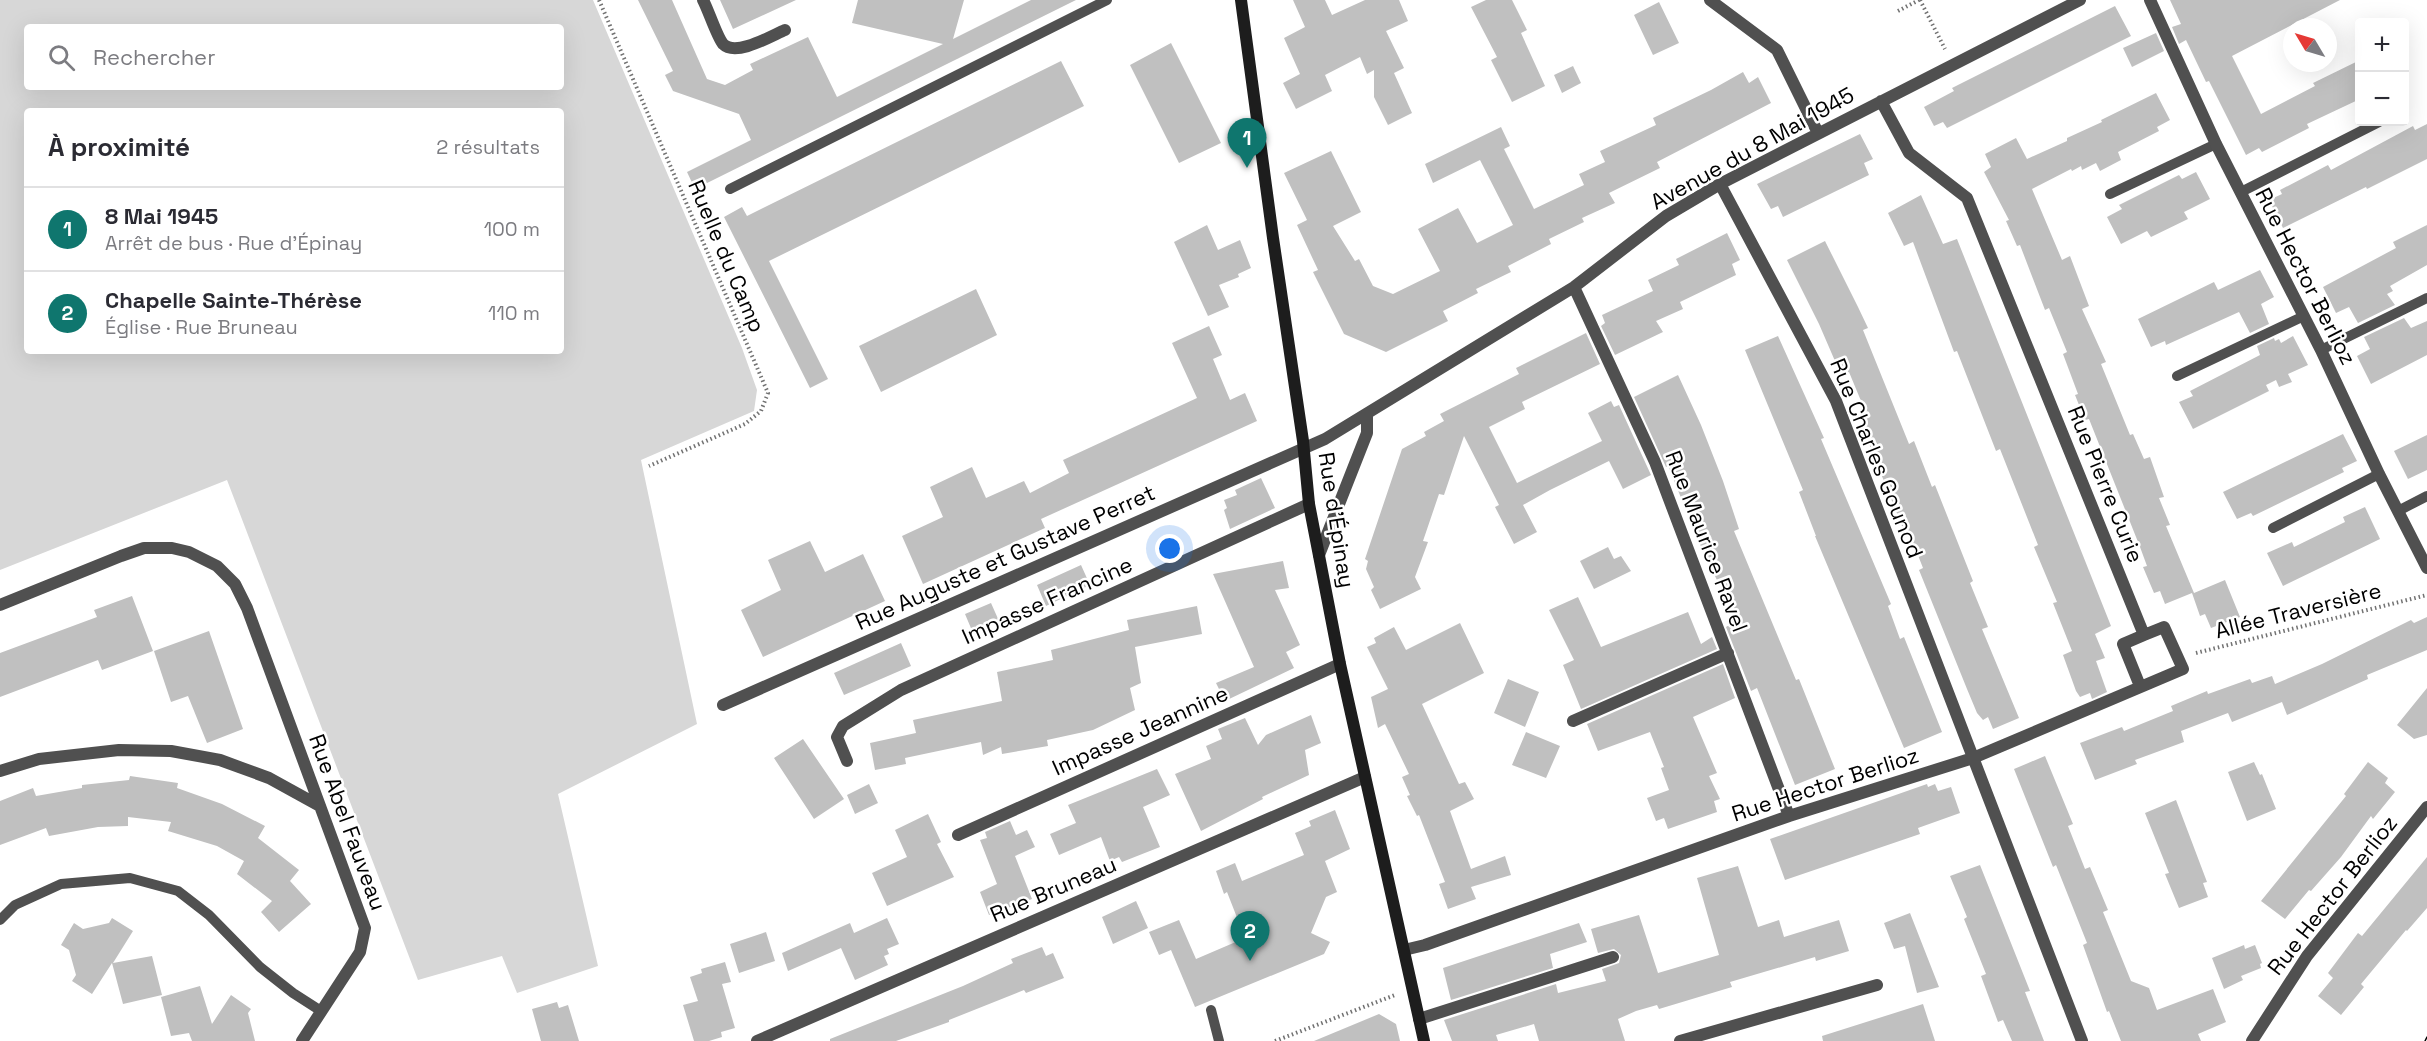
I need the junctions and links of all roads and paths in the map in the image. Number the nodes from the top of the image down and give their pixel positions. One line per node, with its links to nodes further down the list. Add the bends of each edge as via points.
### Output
1 (599, 0): 27 (path, Ruelle du Camp, via 768,393 761,411 745,424)
2 (703, 0): 10 (street, via 723,44 733,49)
3 (1107, 0): 17 (lane)
4 (1241, 0): 26 (main road, Rue d'Épinay)
5 (1710, 0): 14 (street, via 1777,50)
6 (1920, 0): 9 (path); 11 (path)
7 (2080, 0): 11 (street, Avenue du 8 Mai 1945)
8 (2150, 0): 15 (street, Rue Hector Berlioz)
9 (1898, 11)
10 (785, 30)
11 (1954, 66): 12 (street, Avenue du 8 Mai 1945)
12 (1881, 101): 14 (street, Avenue du 8 Mai 1945); 37 (street, Rue Pierre Curie, via 1908,153 1967,198)
13 (2371, 126): 18 (lane)
14 (1818, 133): 16 (street, Avenue du 8 Mai 1945)
15 (2216, 144): 18 (street, Rue Hector Berlioz); 19 (lane)
16 (1720, 183): 20 (street, Avenue du 8 Mai 1945, via 1665,216); 44 (street, Rue Charles Gounod, via 1836,401)
17 (730, 189)
18 (2241, 192): 22 (street, Rue Hector Berlioz)
19 (2109, 194)
20 (1574, 287): 25 (street, Avenue du 8 Mai 1945); 38 (street, Rue Maurice Ravel, via 1655,462)
21 (2427, 298): 23 (lane)
22 (2304, 316): 23 (street, Rue Hector Berlioz); 24 (lane)
23 (2321, 350): 28 (street, Rue Hector Berlioz)
24 (2177, 376)
25 (1367, 414): 26 (street, Avenue du 8 Mai 1945); 33 (street, via 1367,432)
26 (1304, 448): 30 (main road, Rue d'Épinay); 42 (street, Rue Auguste et Gustave Perret)
27 (649, 466)
28 (2379, 474): 31 (street, Rue Hector Berlioz); 32 (lane)
29 (2427, 496): 31 (lane)
30 (1309, 504): 33 (main road, Rue d'Épinay); 45 (street, Impasse Francine, via 901,690 843,726 837,737)
31 (2398, 511): 34 (street, Rue Hector Berlioz)
32 (2273, 528)
33 (1319, 555): 40 (main road, Rue d'Épinay)
34 (2427, 568)
35 (2427, 595): 39 (path, Allée Traversière)
36 (0, 605): 48 (street, Rue Abel Fauveau, via 144,548 172,548 217,566 235,584 247,608)
37 (2144, 635): 39 (street, via 2164,627); 41 (street, via 2123,644)
38 (1728, 653): 43 (street); 50 (street, Rue Maurice Ravel)
39 (2177, 657): 41 (street, via 2183,669)
40 (1340, 664): 47 (main road, Rue d'Épinay); 51 (street, Impasse Jeannine)
41 (2140, 686): 44 (street)
42 (723, 705)
43 (1573, 721)
44 (1973, 758): 50 (street, Rue Hector Berlioz); 66 (street)
45 (848, 761)
46 (0, 771): 48 (street, via 39,759 119,750 171,751 220,760 269,778)
47 (1365, 777): 53 (main road, Rue d'Épinay); 61 (street, Rue Bruneau)
48 (318, 805): 58 (street, Rue Abel Fauveau, via 365,928 360,952 342,989)
49 (2427, 807): 67 (street, Rue Hector Berlioz, via 2307,956)
50 (1789, 816): 53 (street, Rue Hector Berlioz)
51 (958, 835)
52 (0, 920): 58 (lane, via 15,905 61,884 130,878 178,891 209,915 260,967)
53 (1404, 950): 56 (main road, Rue d'Épinay)
54 (1613, 957): 59 (street)
55 (1877, 985): 65 (street)
56 (1412, 988): 59 (main road, Rue d'Épinay); 63 (path)
57 (1211, 1010): 62 (lane)
58 (321, 1011): 60 (street, Rue Abel Fauveau)
59 (1419, 1020): 64 (main road, Rue d'Épinay)
60 (306, 1040)
61 (757, 1041)
62 (1219, 1041)
63 (1275, 1041)
64 (1424, 1041)
65 (1680, 1041)
66 (2082, 1041)
67 (2252, 1041)

